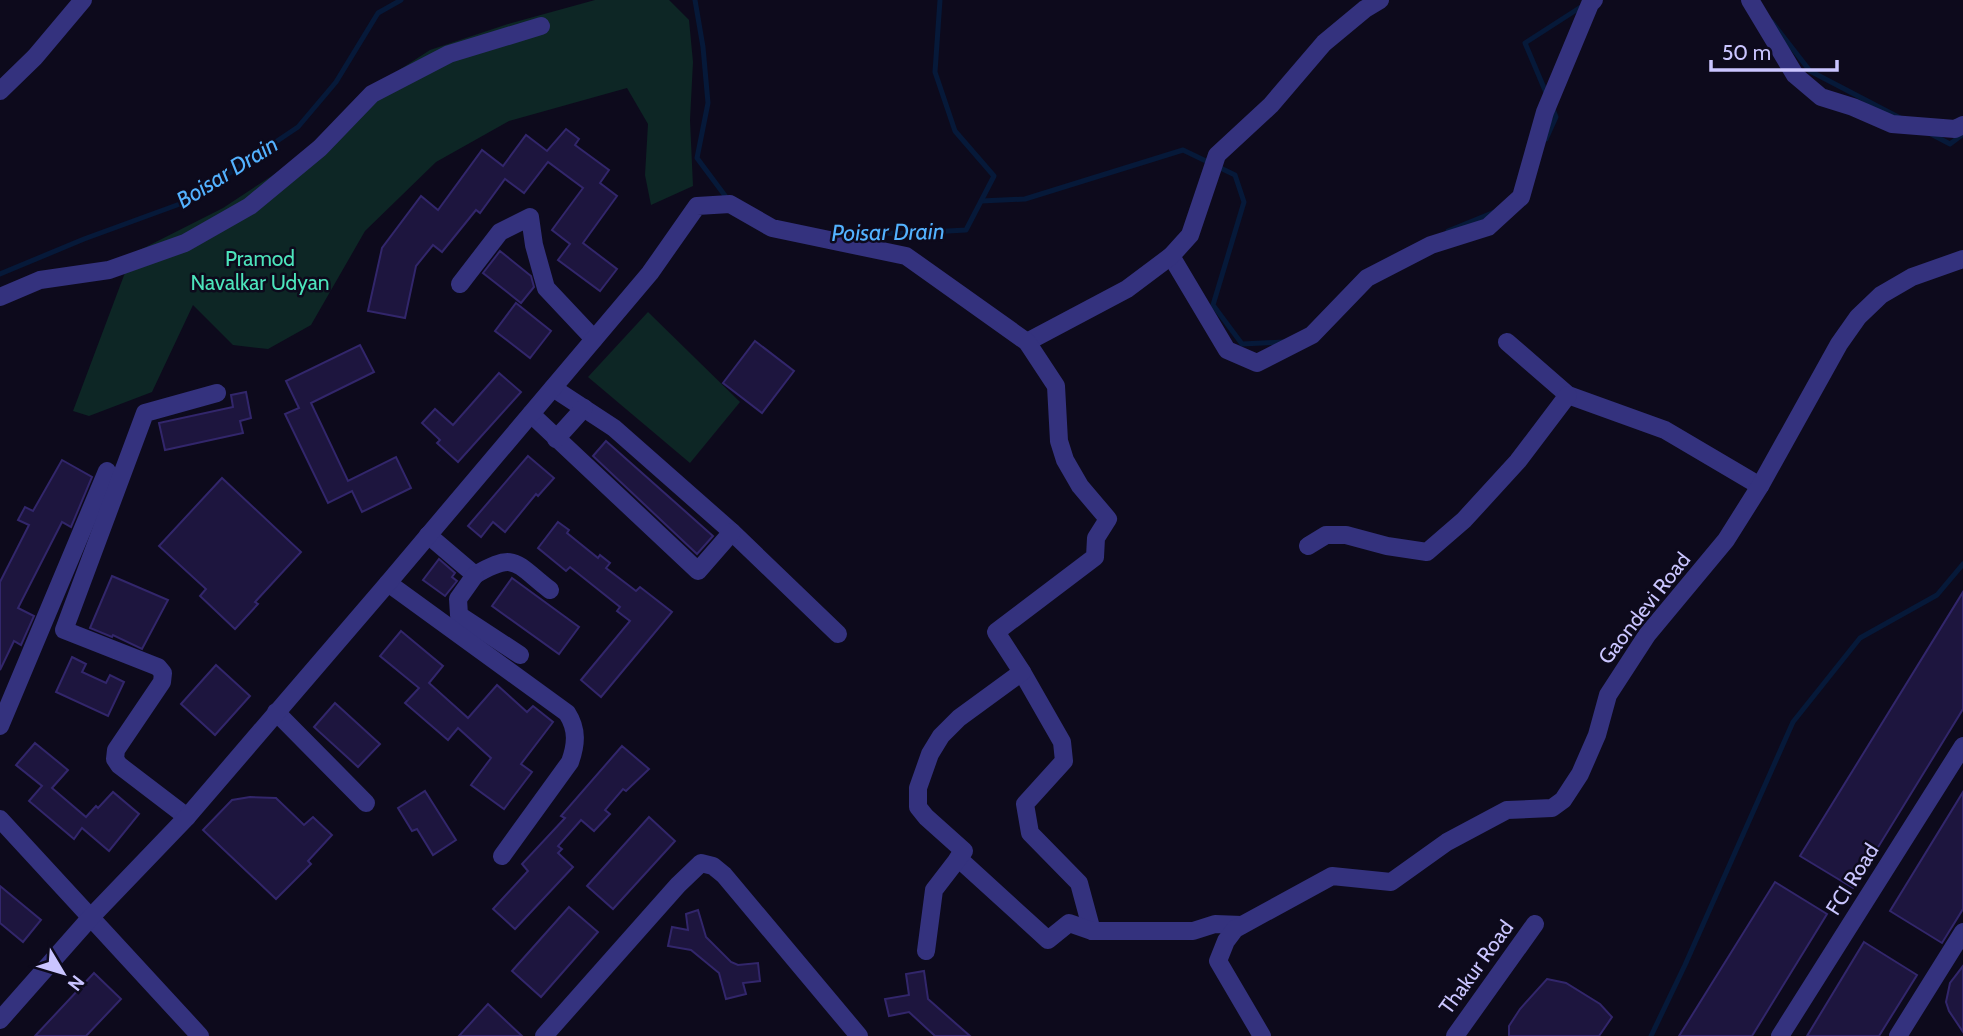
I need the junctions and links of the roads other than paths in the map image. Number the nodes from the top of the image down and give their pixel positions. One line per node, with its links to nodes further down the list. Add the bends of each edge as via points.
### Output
1 (83, 0): 6 (street)
2 (1380, 0): 8 (street, via 1324,43 1271,105 1217,155 1190,235)
3 (1594, 0): 8 (street, via 1545,112 1521,197 1488,227 1431,245 1367,278 1312,335 1256,363 1227,350)
4 (1750, 0): 7 (street, via 1795,75 1821,97 1892,124 1955,129)
5 (541, 26): 11 (street, via 449,54 372,94 320,148 250,206 185,243 108,270 40,280)
6 (0, 91)
7 (1963, 125)
8 (1171, 256): 13 (street, via 1127,289)
9 (1963, 259): 22 (street, Gaondevi Road, via 1912,277 1881,295 1858,317)
10 (460, 284): 12 (street, via 500,232 530,217 546,288)
11 (0, 297)
12 (594, 339): 13 (street, via 650,273 696,206 730,204 772,228 906,256); 15 (street)
13 (1027, 342): 31 (street, via 1056,386 1059,441 1065,460 1108,519 1096,538 1095,557 996,632)
14 (1507, 342): 17 (street)
15 (553, 388): 18 (street); 19 (street)
16 (217, 393): 36 (street, via 145,414 64,630 158,667 163,673 162,682 116,750 115,759)
17 (1569, 395): 22 (street, via 1665,430); 25 (street, via 1518,461 1464,520 1427,552 1346,535 1326,535)
18 (584, 408): 20 (street); 23 (street, via 614,428)
19 (531, 414): 20 (street); 24 (street)
20 (556, 439): 23 (street, via 698,571)
21 (107, 471): 33 (street)
22 (1760, 486): 42 (street, Gaondevi Road, via 1726,540 1631,657 1608,695 1597,735 1563,800 1552,808 1507,810 1447,842 1391,883 1332,876)
23 (732, 532): 29 (street)
24 (428, 536): 26 (street); 27 (street)
25 (1308, 546)
26 (475, 575): 28 (street, via 498,562 513,561); 30 (street, via 458,599 459,615)
27 (388, 583): 32 (street); 38 (street, via 567,713 573,722 576,745 570,762)
28 (550, 590)
29 (838, 634)
30 (520, 655)
31 (1022, 672): 39 (street, via 941,736 918,788 918,807 964,851); 43 (street, via 1062,742 1064,761 1025,804 1030,833 1079,883)
32 (276, 712): 35 (street); 36 (street)
33 (0, 726)
34 (1963, 746): 52 (street, FCI Road)
35 (366, 803)
36 (187, 817): 40 (street)
37 (0, 819): 40 (street)
38 (502, 856)
39 (958, 858): 43 (street, via 1048,940 1069,923); 45 (street, via 934,890)
40 (91, 917): 46 (street); 47 (street)
41 (1535, 924): 51 (street, Thakur Road)
42 (1242, 925): 43 (street, via 1215,924 1193,931); 50 (street, Gaondevi Road, via 1226,941 1218,961)
43 (1092, 931)
44 (1963, 932): 53 (street)
45 (926, 951)
46 (0, 1020)
47 (200, 1036)
48 (544, 1036): 49 (street, via 701,863 724,875)
49 (859, 1036)
50 (1262, 1036)
51 (1455, 1036)
52 (1780, 1036)
53 (1898, 1036)

